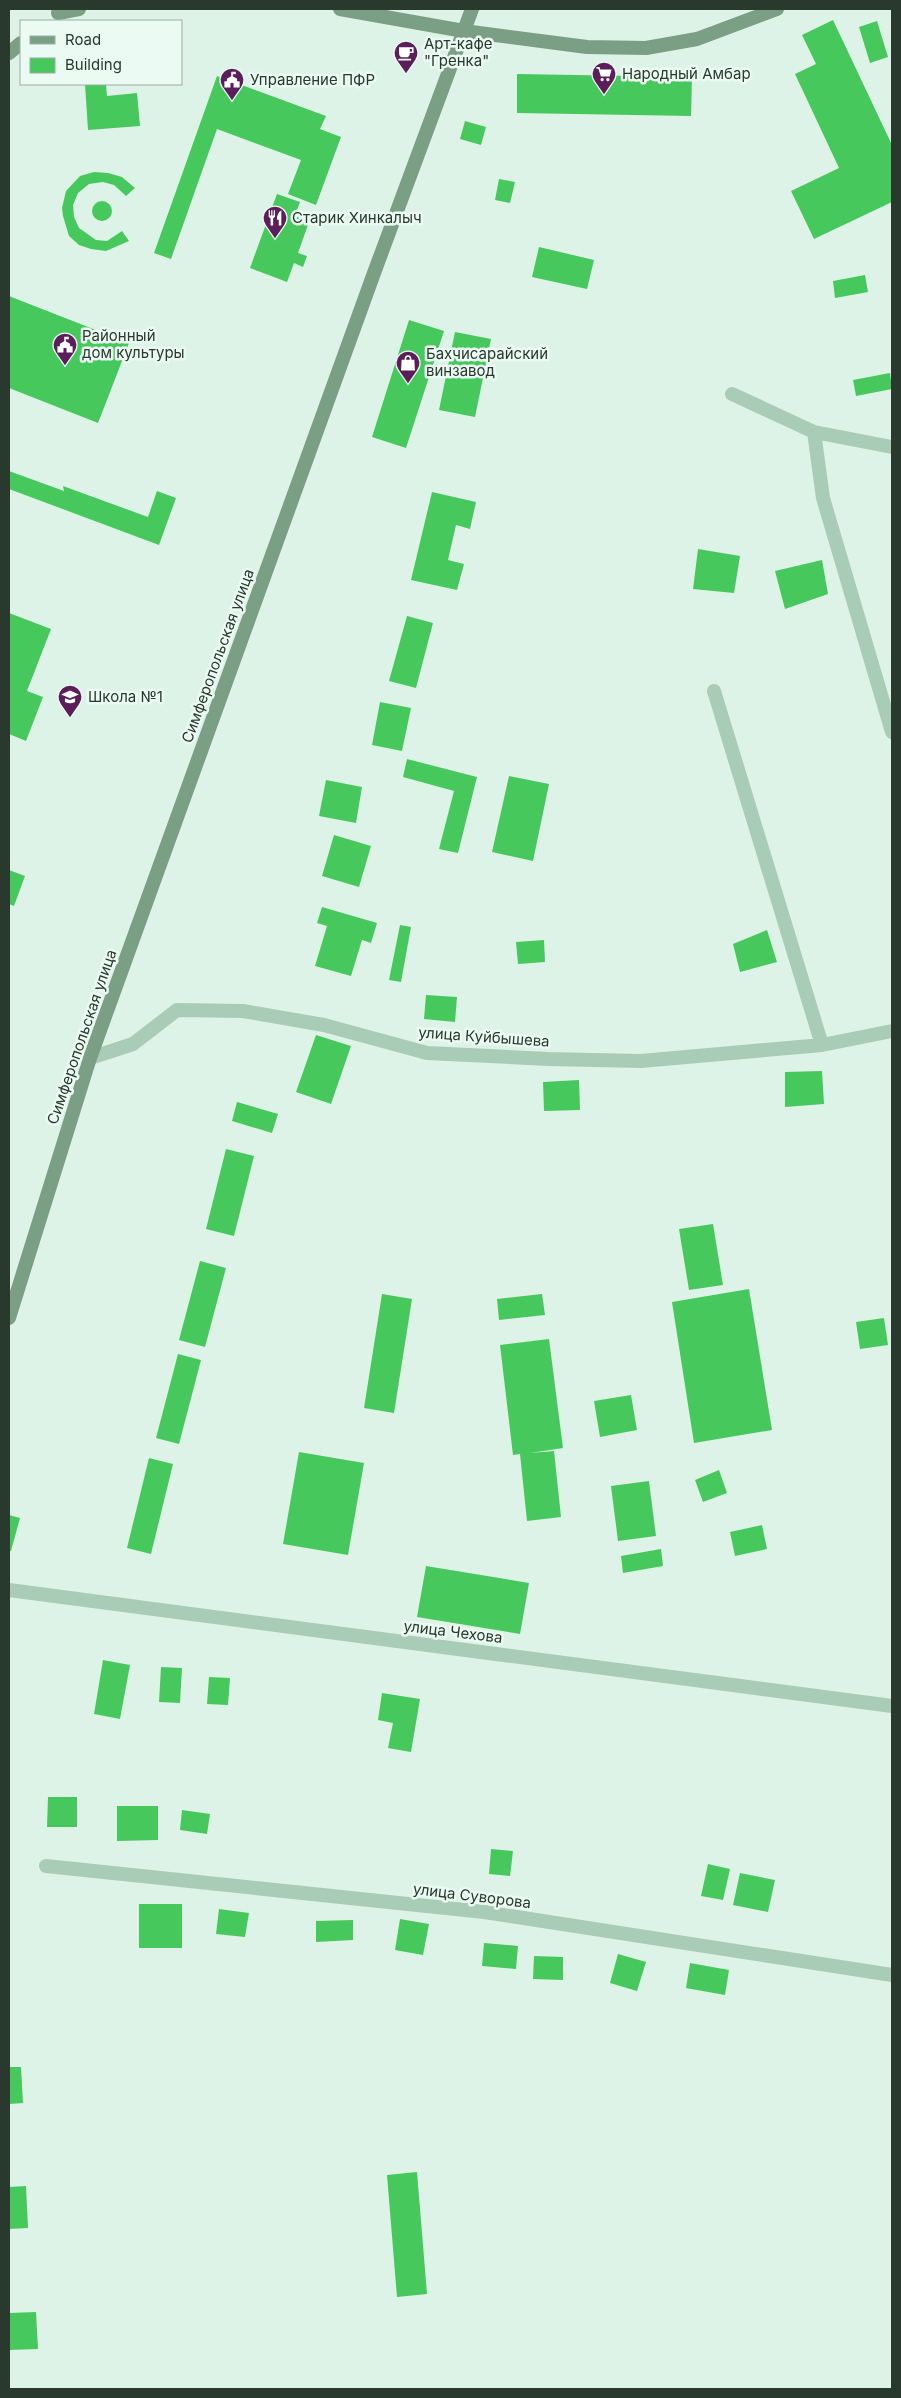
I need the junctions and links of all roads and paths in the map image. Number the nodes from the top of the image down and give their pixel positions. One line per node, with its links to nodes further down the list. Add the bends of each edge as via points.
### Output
1 (78, 9): 5 (main road)
2 (340, 9): 6 (main road)
3 (472, 9): 6 (main road, Симферопольская улица)
4 (777, 9): 6 (main road, via 697,39 646,48 587,47)
5 (56, 14)
6 (464, 31): 16 (main road, Симферопольская улица)
7 (20, 44): 8 (main road)
8 (9, 53)
9 (732, 394): 10 (street)
10 (814, 432): 11 (street); 13 (street, via 823,498)
11 (892, 447)
12 (714, 691): 15 (street)
13 (892, 732)
14 (892, 1031): 15 (street, улица Куйбышева)
15 (822, 1045): 16 (street, улица Куйбышева, via 642,1061 427,1053 306,1022 243,1011 177,1010 133,1044)
16 (90, 1058): 17 (main road, Симферопольская улица)
17 (9, 1318)
18 (9, 1590): 19 (street, улица Чехова)
19 (892, 1706)
20 (46, 1866): 21 (street, улица Суворова, via 484,1912)
21 (892, 1975)

